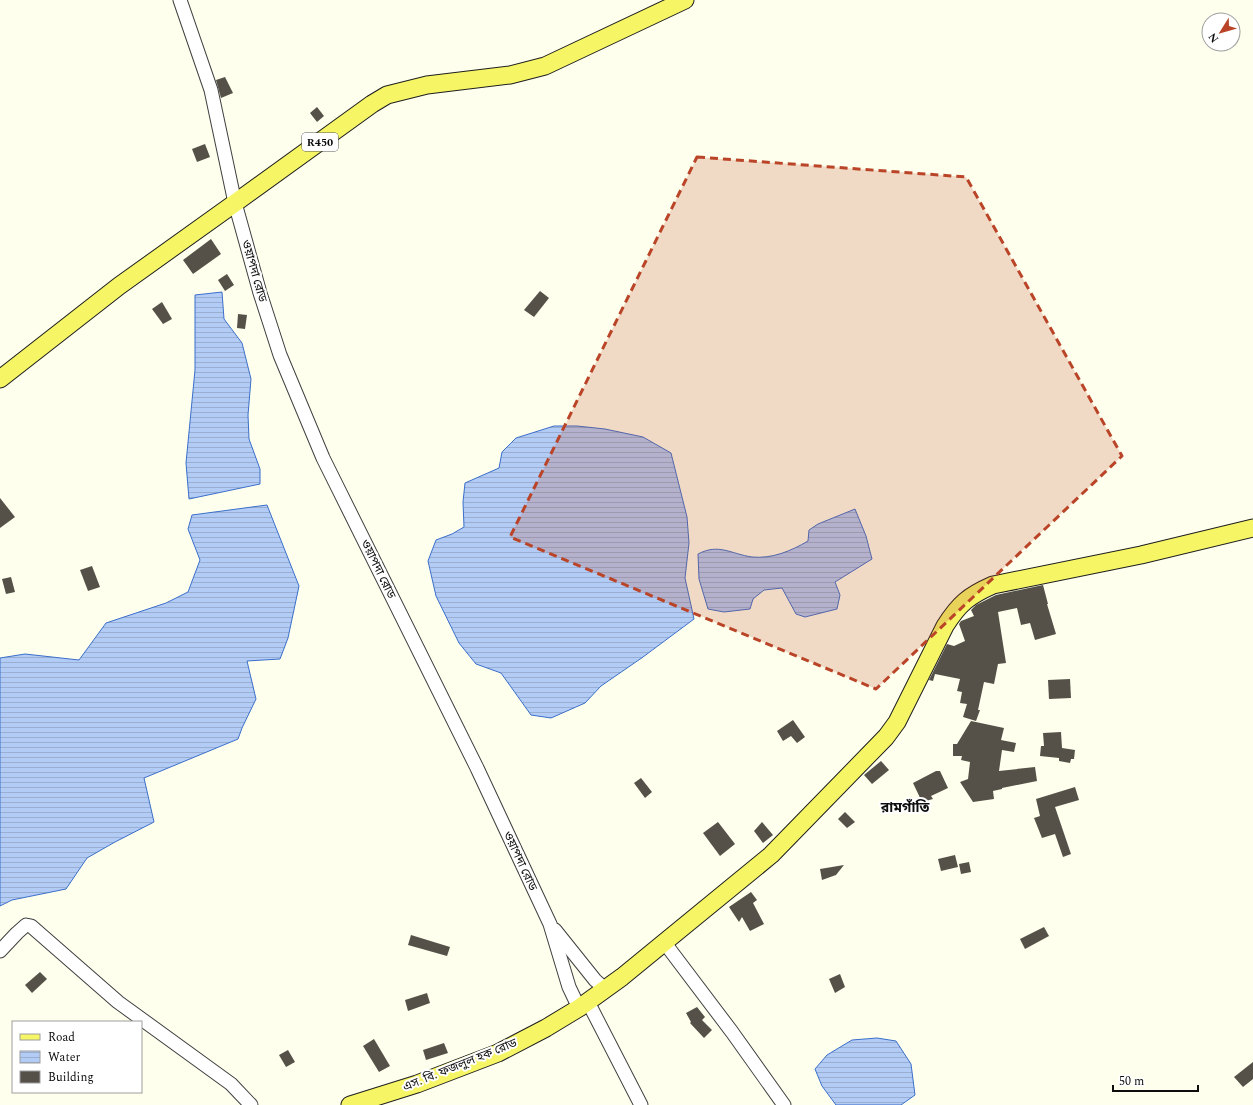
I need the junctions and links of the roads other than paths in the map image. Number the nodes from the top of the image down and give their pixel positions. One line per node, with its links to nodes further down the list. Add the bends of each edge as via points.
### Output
1 (180, 0): 3 (street, ওয়াপদা রোড, via 211,90)
2 (685, 0): 3 (main road, R450, via 545,66 510,75 427,85 387,95)
3 (235, 203): 4 (main road, R450, via 120,286); 6 (street, ওয়াপদা রোড, via 280,355 323,458 477,768)
4 (0, 379)
5 (1253, 528): 7 (main road, এস. বি. ফজলুল হক রোড, via 1141,555 993,585 965,600 945,626 897,722 886,737 771,855)
6 (550, 924): 9 (street, ওয়াপদা রোড); 10 (street, ওয়াপদা রোড, via 570,986)
7 (664, 942): 9 (main road, এস. বি. ফজলুল হক রোড); 14 (street)
8 (0, 951): 11 (street, via 21,929 31,926 118,1002 231,1084)
9 (605, 989): 10 (main road, এস. বি. ফজলুল হক রোড)
10 (584, 1005): 12 (main road, এস. বি. ফজলুল হক রোড, via 498,1053 417,1084); 13 (street, ওয়াপদা রোড)
11 (251, 1105)
12 (350, 1105)
13 (641, 1105)
14 (784, 1105)

